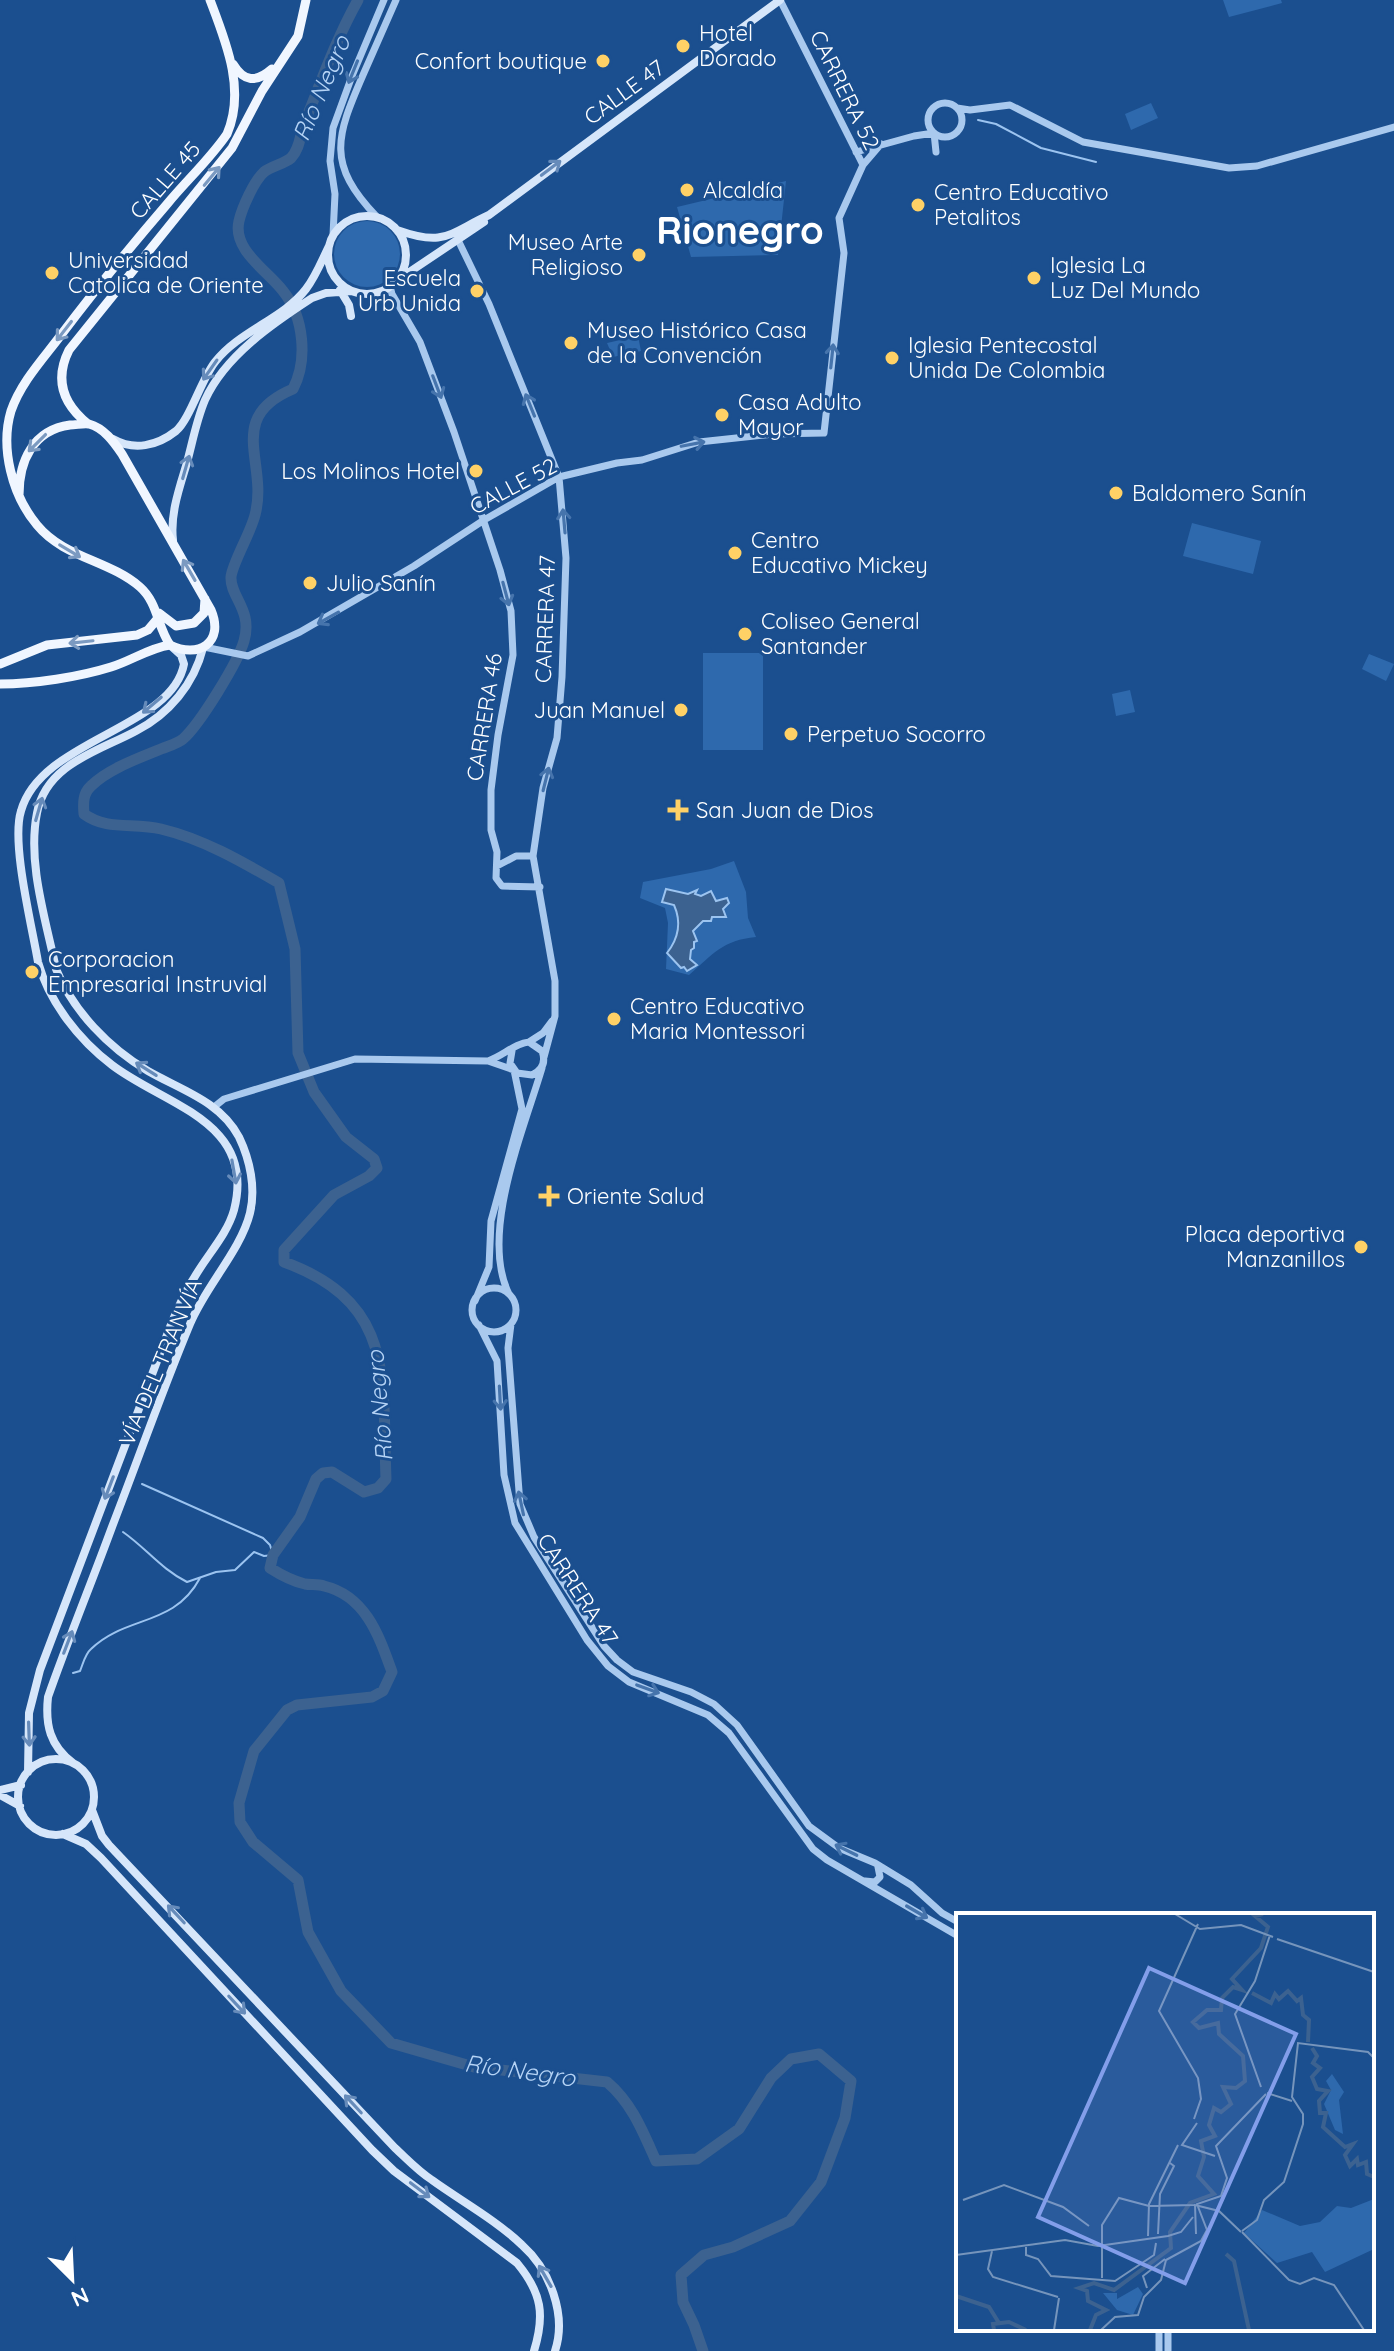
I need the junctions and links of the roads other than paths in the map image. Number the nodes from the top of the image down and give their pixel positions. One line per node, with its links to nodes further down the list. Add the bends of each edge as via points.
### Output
1 (210, 0): 7 (main road, CALLE 45)
2 (306, 0): 6 (main road, CALLE 45, via 298,36)
3 (384, 0): 21 (street, one-way to 21, via 333,128)
4 (396, 0): 19 (street, via 340,139 344,171)
5 (780, 0): 16 (street, CARRERA 52); 18 (main road, CALLE 47, one-way to 5)
6 (282, 60): 7 (main road, via 250,80); 32 (main road, CALLE 45, one-way to 6, via 69,405 61,382 69,350 220,165)
7 (231, 61): 36 (main road, CALLE 45, one-way to 36, via 233,116 223,139 25,381 11,409 9,470)
8 (957, 108): 9 (street); 10 (street, via 938,104); 11 (street)
9 (985, 108): 11 (street); 12 (street, via 1020,108 1091,145 1229,168 1257,166)
10 (928, 123): 13 (street); 14 (street)
11 (961, 124): 13 (street, via 954,134)
12 (1394, 127)
13 (938, 135): 14 (street)
14 (914, 136): 15 (street)
15 (881, 144): 16 (street); 17 (street)
16 (856, 152): 17 (street, CARRERA 52)
17 (863, 165): 33 (street, CARRERA 52, one-way to 17, via 844,253 839,218)
18 (489, 215): 22 (main road, CALLE 47); 23 (main road, CALLE 47)
19 (377, 217): 20 (main road); 21 (main road, via 352,219)
20 (397, 230): 22 (main road, via 418,237); 26 (main road, via 406,250 402,273)
21 (333, 235): 24 (main road)
22 (448, 237): 23 (main road)
23 (458, 240): 26 (main road, CALLE 47); 35 (street, CARRERA 47, one-way to 23)
24 (329, 246): 25 (main road); 29 (main road)
25 (330, 268): 27 (main road); 28 (main road)
26 (393, 284): 28 (main road, via 372,294); 37 (street, CARRERA 46, one-way to 37, via 392,294 420,342)
27 (340, 291): 28 (main road); 29 (main road); 30 (main road)
28 (352, 291)
29 (299, 302): 31 (main road)
30 (351, 316)
31 (271, 323): 34 (main road, one-way to 34, via 217,359 178,429 134,447); 38 (main road, one-way to 31, via 177,496 204,402 224,369)
32 (88, 424): 34 (main road); 36 (main road, one-way to 36, via 55,429 35,442 22,467)
33 (824, 433): 35 (street, CALLE 52, one-way to 33, via 699,442)
34 (109, 436): 38 (main road)
35 (559, 477): 37 (street, CALLE 52); 45 (street, CARRERA 47, one-way to 35, via 557,738 562,677 566,558)
36 (19, 495): 40 (main road, CALLE 45, one-way to 40, via 50,538 130,579)
37 (484, 520): 42 (street, CALLE 52, one-way to 42, via 339,612 248,656); 46 (street, CARRERA 46, one-way to 46, via 513,630 491,790)
38 (173, 543): 39 (main road, one-way to 38)
39 (205, 598): 40 (main road, via 204,613 189,626 170,623); 42 (main road, via 214,616)
40 (158, 614): 41 (main road); 43 (main road, one-way to 43, via 155,624 137,635 47,645)
41 (170, 645): 42 (main road, via 180,650); 44 (main road, via 111,667); 56 (main road, VÍA DEL TRANVÍA, one-way to 56, via 184,664 172,687 136,718 49,769 23,806 18,830 41,973 67,1019 101,1056)
42 (207, 645): 55 (main road, VÍA DEL TRANVÍA, one-way to 42, via 124,1054 70,997 56,969 34,843 37,808 54,779 75,761 137,731 168,708 189,682)
43 (0, 664)
44 (0, 684)
45 (533, 856): 46 (street, via 516,856); 47 (street, CARRERA 47)
46 (497, 866): 47 (street, CARRERA 46, via 502,886)
47 (540, 887): 48 (street, CARRERA 47, via 555,981)
48 (555, 1016): 49 (street); 51 (street, CARRERA 47)
49 (529, 1042): 50 (street); 51 (street)
50 (512, 1051): 52 (street); 54 (street)
51 (544, 1057): 53 (street)
52 (488, 1061): 54 (street); 55 (street, via 370,1058 328,1065 224,1099)
53 (542, 1068): 54 (street, via 528,1076); 58 (street, via 499,1220 499,1256)
54 (514, 1070): 59 (street, via 522,1109 491,1221 489,1267)
55 (214, 1107): 56 (main road); 57 (main road); 61 (main road, VÍA DEL TRANVÍA, via 244,1149 252,1206 243,1232)
56 (191, 1111): 57 (main road, VÍA DEL TRANVÍA)
57 (211, 1125): 60 (main road, VÍA DEL TRANVÍA, one-way to 60, via 235,1170 235,1207)
58 (509, 1294): 59 (street, via 490,1289); 62 (street, via 516,1308)
59 (475, 1301): 63 (street)
60 (180, 1304): 61 (main road, via 172,1342 179,1341 189,1314); 65 (main road, VÍA DEL TRANVÍA, one-way to 65, via 32,1692)
61 (195, 1312): 64 (main road, VÍA DEL TRANVÍA, one-way to 61, via 50,1734 48,1697)
62 (511, 1324): 63 (street, via 498,1331); 71 (street, CARRERA 47, one-way to 62, via 839,1848 809,1826 737,1725 714,1704 633,1672 593,1632 534,1537 520,1504 508,1348)
63 (479, 1325): 72 (street, CARRERA 47, one-way to 72, via 497,1361 506,1493 515,1523 587,1640 629,1682 708,1715 729,1733 813,1849)
64 (73, 1763): 65 (main road, via 45,1761); 69 (main road, via 92,1783)
65 (28, 1772): 66 (main road)
66 (21, 1785): 67 (main road); 68 (main road)
67 (0, 1792): 68 (main road)
68 (20, 1806): 70 (main road, via 31,1825)
69 (92, 1810): 70 (main road, via 81,1826); 76 (main road, one-way to 69, via 559,2318 553,2290 537,2261 395,2148 109,1845)
70 (63, 1834): 75 (main road, one-way to 75, via 101,1858 394,2171 517,2263 540,2307)
71 (875, 1863): 72 (street, via 880,1877 875,1882); 73 (street, CARRERA 47)
72 (863, 1880): 74 (street, CARRERA 47, one-way to 74)
73 (956, 1921)
74 (956, 1935)
75 (534, 2351)
76 (555, 2351)

